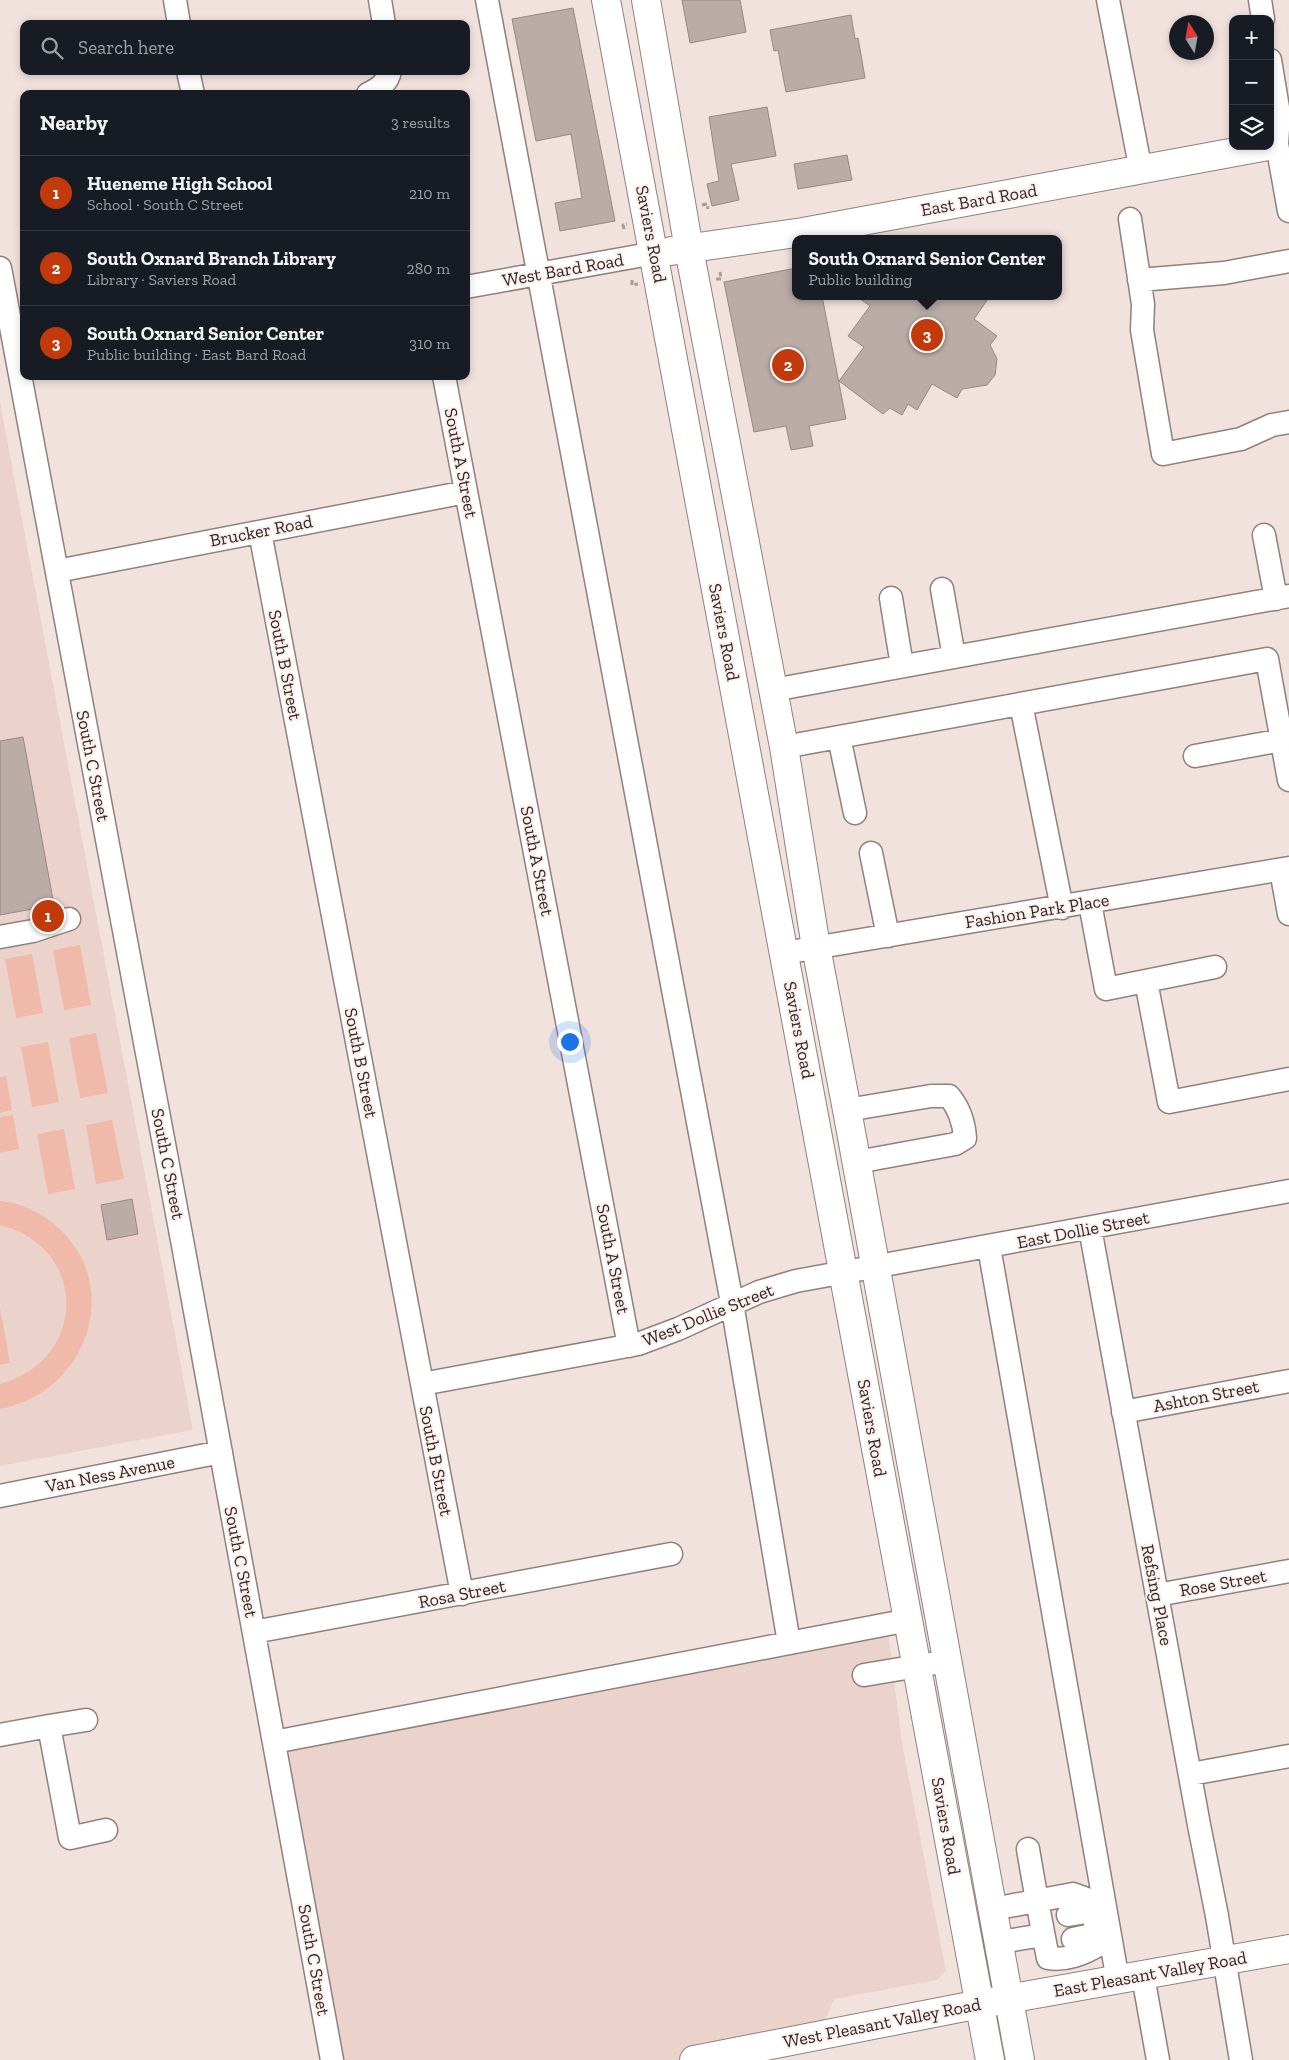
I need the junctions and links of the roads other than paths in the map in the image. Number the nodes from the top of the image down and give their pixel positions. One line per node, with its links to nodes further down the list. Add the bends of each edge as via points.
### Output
1 (175, 0): 9 (street)
2 (380, 0): 10 (street)
3 (487, 0): 24 (street)
4 (606, 0): 21 (main road, Saviers Road)
5 (646, 0): 20 (main road, Saviers Road)
6 (1108, 0): 17 (street)
7 (1260, 0): 8 (street)
8 (1263, 15)
9 (178, 20)
10 (383, 20)
11 (189, 75): 14 (street)
12 (389, 75): 15 (street, via 384,85)
13 (1274, 84): 16 (street, via 1279,114)
14 (192, 90)
15 (375, 90)
16 (1276, 145): 17 (main road, East Bard Road); 18 (street)
17 (1141, 171): 20 (main road, East Bard Road, via 803,232)
18 (1289, 211)
19 (1130, 219): 25 (street)
20 (689, 249): 21 (main road, West Bard Road); 39 (main road, Saviers Road)
21 (655, 253): 24 (street, West Bard Road); 56 (main road, Saviers Road)
22 (1289, 261): 25 (street, via 1224,273)
23 (0, 268): 27 (street, South C Street)
24 (537, 274): 26 (street, West Bard Road); 67 (street)
25 (1140, 280): 29 (street, via 1142,330 1163,454 1241,439 1272,425)
26 (470, 286)
27 (14, 373): 33 (street, South C Street)
28 (445, 380): 30 (street, South A Street)
29 (1289, 422)
30 (466, 492): 31 (street, Brucker Road); 68 (street, South A Street)
31 (260, 532): 33 (street, Brucker Road); 70 (street, South B Street)
32 (1264, 535): 35 (street)
33 (56, 571): 72 (street, South C Street)
34 (942, 589): 37 (street)
35 (1282, 597): 37 (street)
36 (891, 598): 38 (street)
37 (954, 657): 38 (street)
38 (902, 666): 39 (street)
39 (773, 690): 43 (main road, Saviers Road)
40 (1021, 704): 41 (street); 42 (street, via 1267,659); 50 (street)
41 (839, 737): 43 (street); 46 (street)
42 (1282, 740): 44 (street); 45 (street)
43 (784, 747): 55 (main road, Saviers Road)
44 (1196, 756)
45 (1289, 780)
46 (855, 813)
47 (871, 853): 53 (street)
48 (1285, 869): 49 (street, Fashion Park Place); 51 (street)
49 (1090, 902): 50 (street, Fashion Park Place); 58 (street, via 1106,989)
50 (1062, 908): 53 (street, Fashion Park Place)
51 (1289, 914)
52 (69, 919): 54 (street)
53 (888, 936): 55 (street, Fashion Park Place)
54 (0, 938)
55 (816, 947): 56 (street, Fashion Park Place); 60 (main road, Saviers Road)
56 (784, 953): 66 (main road, Saviers Road)
57 (1215, 967): 58 (street)
58 (1146, 981): 59 (street, via 1169,1102)
59 (1289, 1079)
60 (848, 1110): 61 (main road, Saviers Road); 61 (street, via 949,1096 956,1104 964,1128 965,1138 955,1144)
61 (857, 1162): 65 (main road, Saviers Road)
62 (1289, 1191): 63 (street, East Dollie Street)
63 (1090, 1228): 64 (street, East Dollie Street); 71 (street, Refsing Place)
64 (990, 1247): 65 (street, East Dollie Street); 93 (street)
65 (876, 1267): 66 (street, West Dollie Street); 81 (main road, Saviers Road)
66 (843, 1273): 67 (street, West Dollie Street, via 787,1284); 78 (main road, Saviers Road)
67 (732, 1303): 68 (street, West Dollie Street, via 678,1329); 80 (street)
68 (629, 1346): 70 (street, West Dollie Street)
69 (1289, 1381): 71 (street, Ashton Street)
70 (422, 1384): 76 (street, South B Street)
71 (1124, 1412): 77 (street, Refsing Place)
72 (221, 1452): 73 (street, Van Ness Avenue); 79 (street, South C Street)
73 (0, 1496)
74 (670, 1554): 76 (street, Rosa Street)
75 (1289, 1571): 77 (street, Rose Street)
76 (462, 1594): 79 (street, Rosa Street)
77 (1157, 1595): 89 (street, Refsing Place)
78 (908, 1620): 80 (street); 82 (main road, Saviers Road)
79 (254, 1632): 87 (street, South C Street)
80 (790, 1643): 87 (street)
81 (948, 1660): 82 (street); 92 (main road, Saviers Road)
82 (917, 1666): 83 (street); 100 (main road, Saviers Road)
83 (864, 1675)
84 (86, 1720): 85 (street)
85 (49, 1726): 86 (street); 90 (street, via 70,1838)
86 (0, 1735)
87 (274, 1742): 102 (street, South C Street)
88 (1289, 1756): 89 (street)
89 (1191, 1774): 96 (street, Refsing Place)
90 (106, 1830)
91 (1028, 1849): 93 (street)
92 (993, 1909): 93 (street); 94 (main road, Saviers Road)
93 (1068, 1927): 94 (street); 97 (street); 98 (street)
94 (1000, 1942): 99 (main road, Saviers Road)
95 (1289, 1949): 96 (main road, East Pleasant Valley Road)
96 (1224, 1961): 97 (main road, East Pleasant Valley Road); 107 (street, Refsing Place)
97 (1131, 1979): 98 (main road, East Pleasant Valley Road); 106 (street)
98 (1091, 1986): 99 (main road, East Pleasant Valley Road)
99 (1010, 1999): 100 (main road, West Pleasant Valley Road); 105 (main road, Saviers Road)
100 (980, 2004): 101 (main road, West Pleasant Valley Road); 104 (main road, Saviers Road)
101 (776, 2052): 103 (main road, West Pleasant Valley Road)
102 (332, 2060)
103 (694, 2060)
104 (990, 2060)
105 (1020, 2060)
106 (1158, 2060)
107 (1241, 2060)

